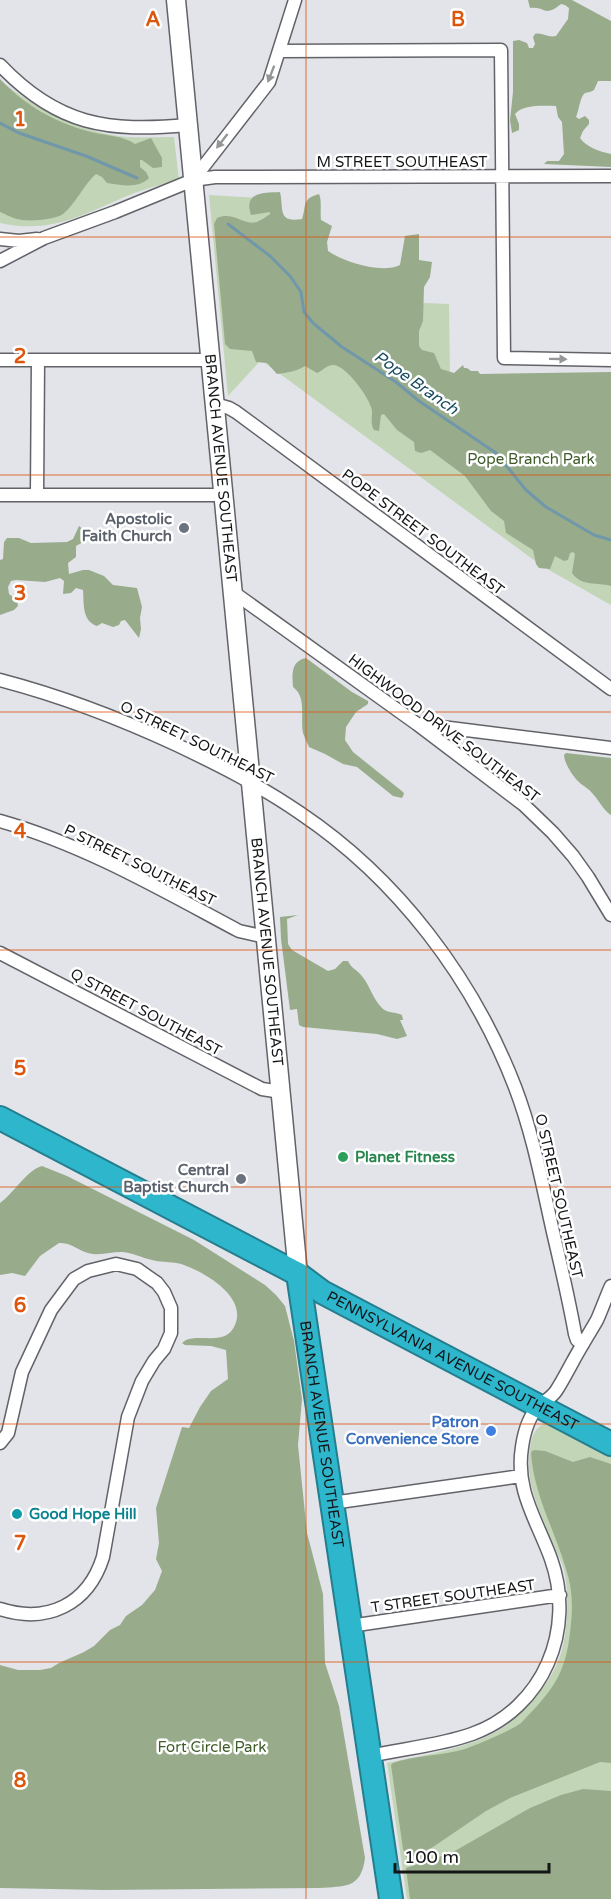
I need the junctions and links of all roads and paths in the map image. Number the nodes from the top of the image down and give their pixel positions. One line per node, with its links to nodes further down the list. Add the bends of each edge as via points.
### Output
1 (176, 0): 5 (main road, BRANCH AVENUE SOUTHEAST)
2 (295, 0): 3 (street)
3 (279, 51): 6 (street, via 501,50); 8 (street, one-way to 8, via 267,85)
4 (0, 64): 5 (street, via 32,94 80,119 133,129)
5 (188, 125): 8 (main road, BRANCH AVENUE SOUTHEAST)
6 (503, 176): 7 (street, M STREET SOUTHEAST); 8 (street, M STREET SOUTHEAST); 15 (street, one-way to 15, via 504,358)
7 (611, 176)
8 (193, 180): 9 (street); 14 (main road, BRANCH AVENUE SOUTHEAST)
9 (44, 238): 10 (street); 11 (street)
10 (0, 239)
11 (0, 261)
12 (0, 360): 13 (street)
13 (38, 360): 14 (street); 18 (street)
14 (211, 360): 16 (main road, BRANCH AVENUE SOUTHEAST)
15 (611, 360)
16 (215, 404): 19 (main road, BRANCH AVENUE SOUTHEAST); 22 (street, POPE STREET SOUTHEAST, via 236,412)
17 (0, 495): 18 (street)
18 (37, 495): 19 (street)
19 (224, 495): 20 (main road, BRANCH AVENUE SOUTHEAST)
20 (233, 592): 23 (street, HIGHWOOD DRIVE SOUTHEAST); 25 (main road, BRANCH AVENUE SOUTHEAST)
21 (0, 680): 25 (street, O STREET SOUTHEAST, via 124,722)
22 (611, 689)
23 (417, 724): 24 (street); 27 (street, HIGHWOOD DRIVE SOUTHEAST, via 539,819 582,868)
24 (611, 748)
25 (251, 782): 28 (main road, BRANCH AVENUE SOUTHEAST); 34 (street, O STREET SOUTHEAST, via 309,819 372,871 427,933 469,993 503,1060 527,1121 575,1334)
26 (0, 821): 28 (street, P STREET SOUTHEAST, via 80,849 239,931)
27 (611, 915)
28 (266, 936): 30 (main road, BRANCH AVENUE SOUTHEAST)
29 (1, 955): 30 (street, Q STREET SOUTHEAST, via 262,1089)
30 (281, 1092): 32 (main road, BRANCH AVENUE SOUTHEAST)
31 (0, 1118): 32 (highway, PENNSYLVANIA AVENUE SOUTHEAST)
32 (298, 1274): 35 (highway, PENNSYLVANIA AVENUE SOUTHEAST, via 321,1276 512,1374); 40 (highway, BRANCH AVENUE SOUTHEAST)
33 (611, 1286): 34 (street)
34 (583, 1344): 35 (street, via 556,1391)
35 (544, 1402): 36 (highway, PENNSYLVANIA AVENUE SOUTHEAST); 38 (highway, PENNSYLVANIA AVENUE SOUTHEAST); 39 (street, via 531,1418 523,1438)
36 (611, 1430)
37 (0, 1443): 42 (street, via 8,1432 22,1372 51,1310 74,1279 116,1264 137,1269 157,1283 171,1308 171,1333 142,1381 128,1417 98,1570 82,1594 60,1609 33,1614)
38 (611, 1444)
39 (521, 1476): 40 (street); 41 (street, via 526,1503 551,1559)
40 (332, 1503): 43 (highway, BRANCH AVENUE SOUTHEAST)
41 (560, 1595): 43 (street, T STREET SOUTHEAST); 44 (street, via 560,1623 551,1657 533,1688 513,1709 472,1734)
42 (0, 1609)
43 (350, 1626): 44 (highway, BRANCH AVENUE SOUTHEAST)
44 (369, 1756): 45 (highway, BRANCH AVENUE SOUTHEAST)
45 (391, 1899)

